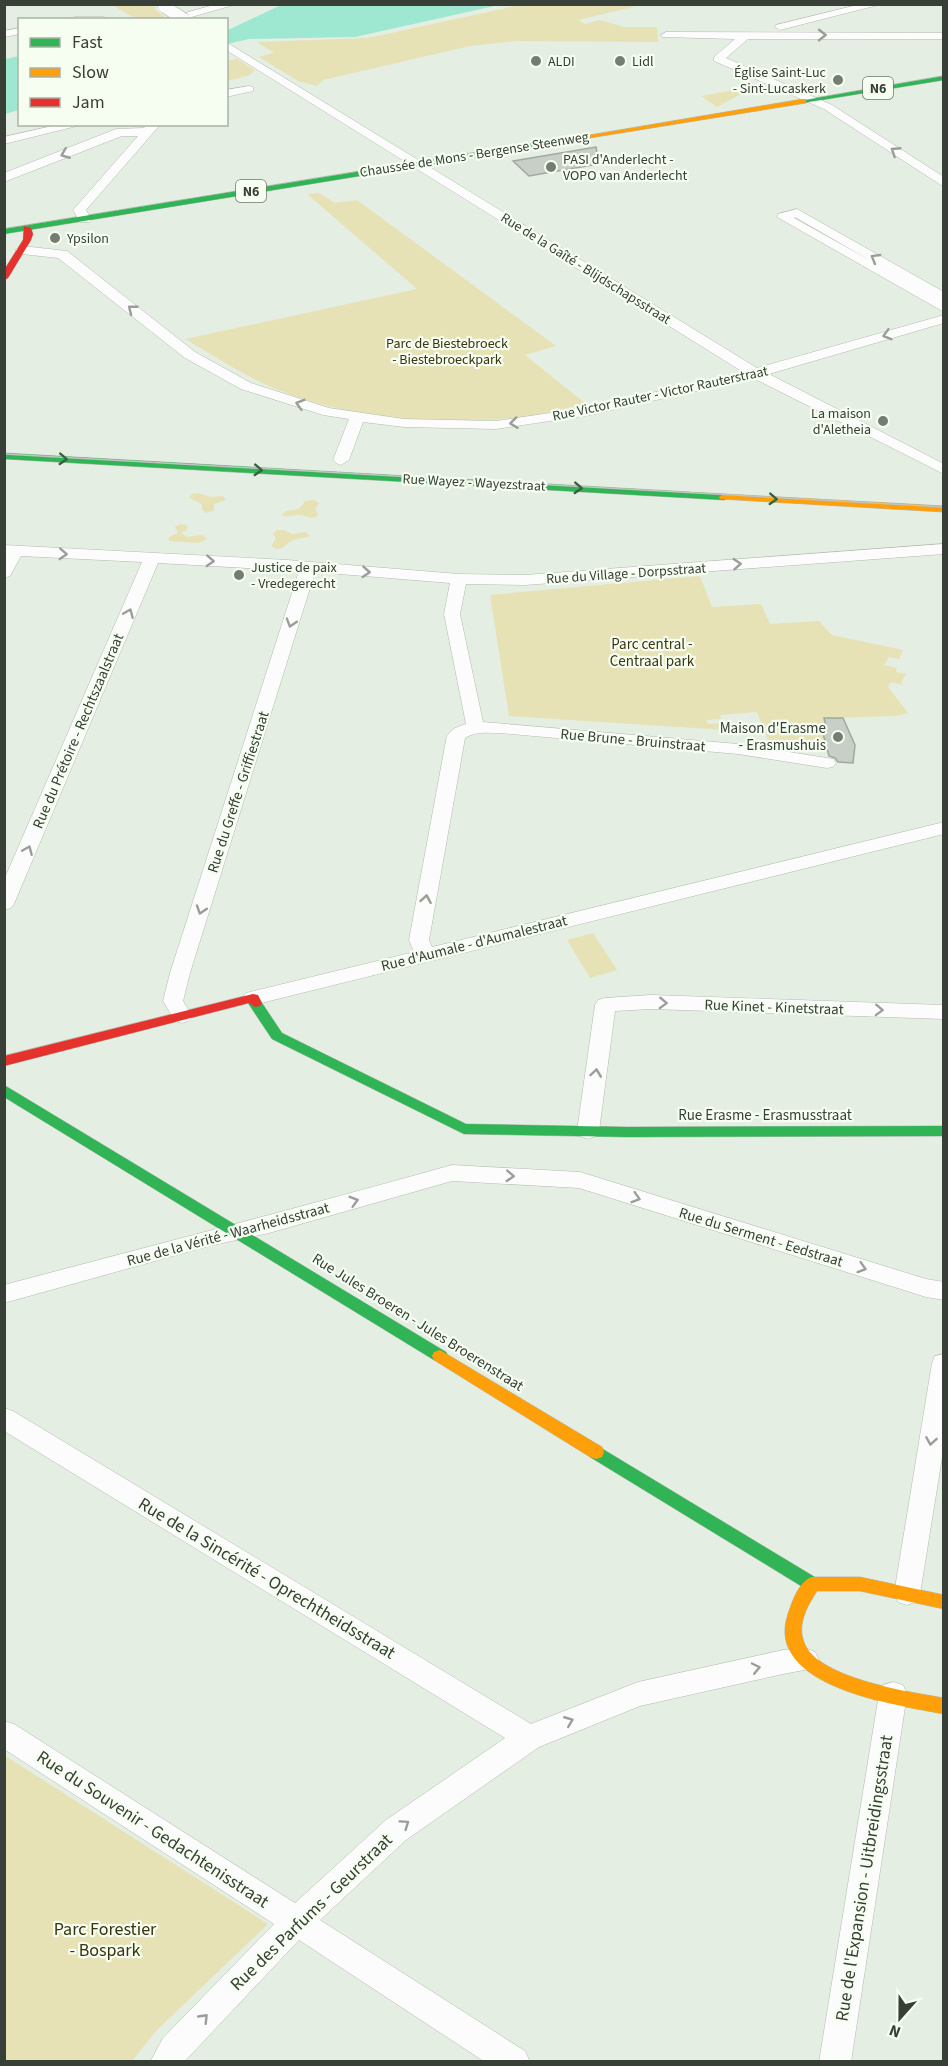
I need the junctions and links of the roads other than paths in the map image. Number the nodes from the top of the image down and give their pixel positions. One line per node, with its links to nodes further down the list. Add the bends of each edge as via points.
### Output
1 (232, 4): 6 (street)
2 (877, 4): 10 (street)
3 (163, 6): 7 (street, bridge)
4 (116, 12): 5 (street)
5 (105, 18)
6 (173, 18)
7 (182, 18)
8 (666, 35): 9 (street)
9 (746, 35): 10 (street); 16 (street, via 718,59)
10 (764, 35): 11 (street, one-way to 11)
11 (944, 36)
12 (228, 46): 22 (street, Rue de la Gaîté - Blijdschapsstraat)
13 (944, 78): 16 (street, Chaussée de Mons - Bergense Steenweg / N6)
14 (249, 89): 15 (street)
15 (228, 94)
16 (812, 99): 22 (street, Chaussée de Mons - Bergense Steenweg / N6); 24 (street, one-way to 16)
17 (70, 126): 21 (street)
18 (111, 126): 20 (street)
19 (151, 128): 20 (street); 25 (street, via 79,210)
20 (120, 132): 23 (street, one-way to 23)
21 (4, 141)
22 (416, 164): 25 (street, Chaussée de Mons - Bergense Steenweg / N6); 33 (street, Rue de la Gaîté - Blijdschapsstraat)
23 (4, 178)
24 (944, 183)
25 (85, 219): 26 (street, Chaussée de Mons - Bergense Steenweg / N6)
26 (27, 228): 27 (street, Chaussée de Mons - Bergense Steenweg / N6); 28 (street, via 29,234)
27 (4, 232)
28 (22, 250): 29 (street); 34 (street, Rue Victor Rauter - Victor Rauterstraat, one-way to 28, via 276,397 222,375 190,355 62,254)
29 (4, 278)
30 (944, 298): 31 (street, one-way to 31, via 797,213 783,217)
31 (944, 308)
32 (944, 319): 33 (street, Rue Victor Rauter - Victor Rauterstraat, one-way to 33)
33 (755, 373): 34 (street, Rue Victor Rauter - Victor Rauterstraat, one-way to 34, via 590,411 516,423 452,425); 37 (street, Rue de la Gaîté - Blijdschapsstraat)
34 (357, 417): 36 (street)
35 (4, 456): 38 (street, Rue Wayez - Wayezstraat, one-way to 38)
36 (341, 460)
37 (944, 470)
38 (944, 508)
39 (944, 549): 44 (street, Rue du Village - Dorpsstraat, one-way to 39, via 525,580)
40 (10, 551): 41 (street, Rue du Village - Dorpsstraat, one-way to 41); 43 (street)
41 (152, 558): 42 (street, Rue du Village - Dorpsstraat, one-way to 42); 48 (street, Rue du Prétoire - Rechtszaalstraat, one-way to 41)
42 (308, 567): 44 (street, Rue du Village - Dorpsstraat, one-way to 44); 52 (street, Rue du Greffe - Griffiestraat, one-way to 52, via 180,973 173,1001)
43 (4, 573)
44 (459, 579): 45 (street, via 452,614)
45 (475, 727): 46 (street, Rue Brune - Bruinstraat, via 738,749); 49 (street, one-way to 45, via 419,940 456,735)
46 (827, 763)
47 (944, 828): 49 (street, Rue d'Aumale - d'Aumalestraat)
48 (4, 904)
49 (426, 956): 50 (street, Rue d'Aumale - d'Aumalestraat)
50 (253, 998): 52 (street, Rue d'Aumale - d'Aumalestraat); 55 (street, Rue Erasme - Erasmusstraat, via 277,1036 464,1129)
51 (944, 1012): 55 (street, Rue Kinet - Kinetstraat, one-way to 51, via 605,1005 651,1002)
52 (182, 1016): 53 (street, Rue d'Aumale - d'Aumalestraat)
53 (4, 1061)
54 (4, 1090): 58 (street, Rue Jules Broeren - Jules Broerenstraat)
55 (588, 1131): 56 (street, Rue Erasme - Erasmusstraat)
56 (944, 1131)
57 (580, 1180): 58 (street, Rue de la Vérité - Waarheidsstraat, one-way to 57, via 452,1173); 59 (street, Rue du Serment - Eedstraat, one-way to 59)
58 (237, 1232): 60 (street, Rue de la Vérité - Waarheidsstraat); 63 (street, Rue Jules Broeren - Jules Broerenstraat)
59 (944, 1291)
60 (4, 1294)
61 (944, 1363): 64 (street, one-way to 64)
62 (4, 1418): 70 (street, Rue de la Sincérité - Oprechtheidsstraat)
63 (812, 1584): 64 (street, via 854,1583); 66 (street, via 794,1626 795,1645)
64 (907, 1594): 65 (street)
65 (944, 1602)
66 (805, 1660): 67 (street, via 844,1682); 70 (street, Rue des Parfums - Geurstraat, one-way to 66, via 638,1694)
67 (893, 1694): 68 (street); 74 (street, Rue de l'Expansion - Uitbreidingsstraat)
68 (944, 1706)
69 (4, 1733): 71 (street, Rue du Souvenir - Gedachtenisstraat)
70 (529, 1738): 71 (street, Rue des Parfums - Geurstraat, one-way to 70, via 396,1830)
71 (297, 1921): 72 (street, Rue des Parfums - Geurstraat, one-way to 71); 73 (street, Rue du Souvenir - Gedachtenisstraat)
72 (166, 2061)
73 (514, 2061)
74 (835, 2061)

